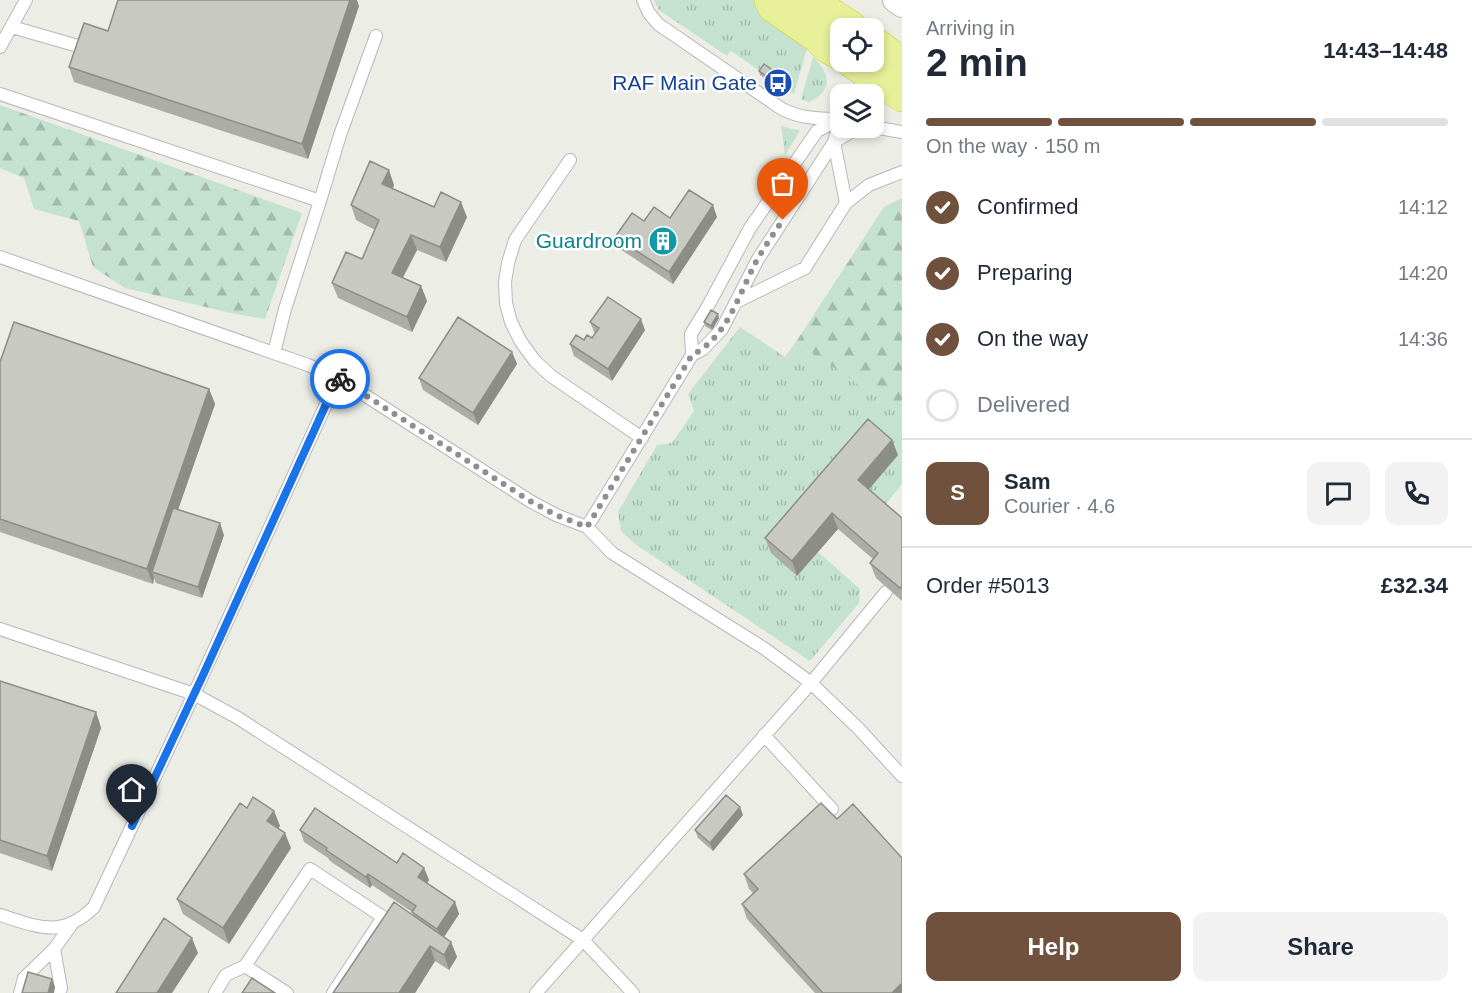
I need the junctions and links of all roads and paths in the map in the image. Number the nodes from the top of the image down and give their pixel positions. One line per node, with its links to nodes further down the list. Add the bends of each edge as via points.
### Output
1 (26, 0): 8 (lane)
2 (642, 0): 16 (lane, via 658,24 782,109 796,116)
3 (771, 0): 12 (highway)
4 (808, 0): 7 (highway)
5 (895, 0): 6 (street)
6 (902, 4)
7 (836, 18)
8 (12, 27): 10 (lane); 11 (lane)
9 (376, 36): 25 (lane)
10 (78, 46)
11 (0, 47)
12 (830, 48)
13 (880, 72): 15 (highway)
14 (0, 94): 25 (lane)
15 (902, 95)
16 (830, 118)
17 (830, 124): 30 (lane, via 817,131 750,228 691,334)
18 (884, 129): 19 (lane)
19 (902, 132)
20 (835, 138): 22 (lane)
21 (841, 138): 22 (lane)
22 (834, 142): 26 (lane); 28 (lane, via 758,259)
23 (570, 160): 32 (lane, via 515,240 505,282 508,313 535,362)
24 (902, 172): 26 (lane, via 869,185)
25 (320, 201): 29 (lane)
26 (846, 203): 28 (lane, via 805,268)
27 (0, 257): 29 (lane)
28 (736, 302): 30 (lane, via 722,329)
29 (274, 353): 31 (lane)
30 (692, 355): 32 (lane)
31 (338, 378): 33 (lane, via 530,501); 37 (lane)
32 (642, 438): 33 (lane)
33 (587, 527): 36 (lane, via 612,553)
34 (886, 592): 36 (lane)
35 (0, 629): 37 (lane)
36 (811, 683): 38 (lane); 39 (lane)
37 (194, 694): 42 (lane, via 94,907); 43 (lane, via 238,718)
38 (764, 735): 40 (lane); 43 (lane)
39 (902, 776)
40 (832, 809)
41 (0, 915): 42 (lane, via 36,927)
42 (72, 924): 44 (lane)
43 (583, 940): 51 (lane); 52 (lane)
44 (54, 949): 46 (lane, via 24,978); 47 (lane)
45 (245, 966): 48 (lane, via 226,975); 49 (lane); 50 (lane, via 310,869 383,917)
46 (20, 993)
47 (60, 993)
48 (214, 993)
49 (286, 993)
50 (333, 993)
51 (536, 993)
52 (633, 993)

